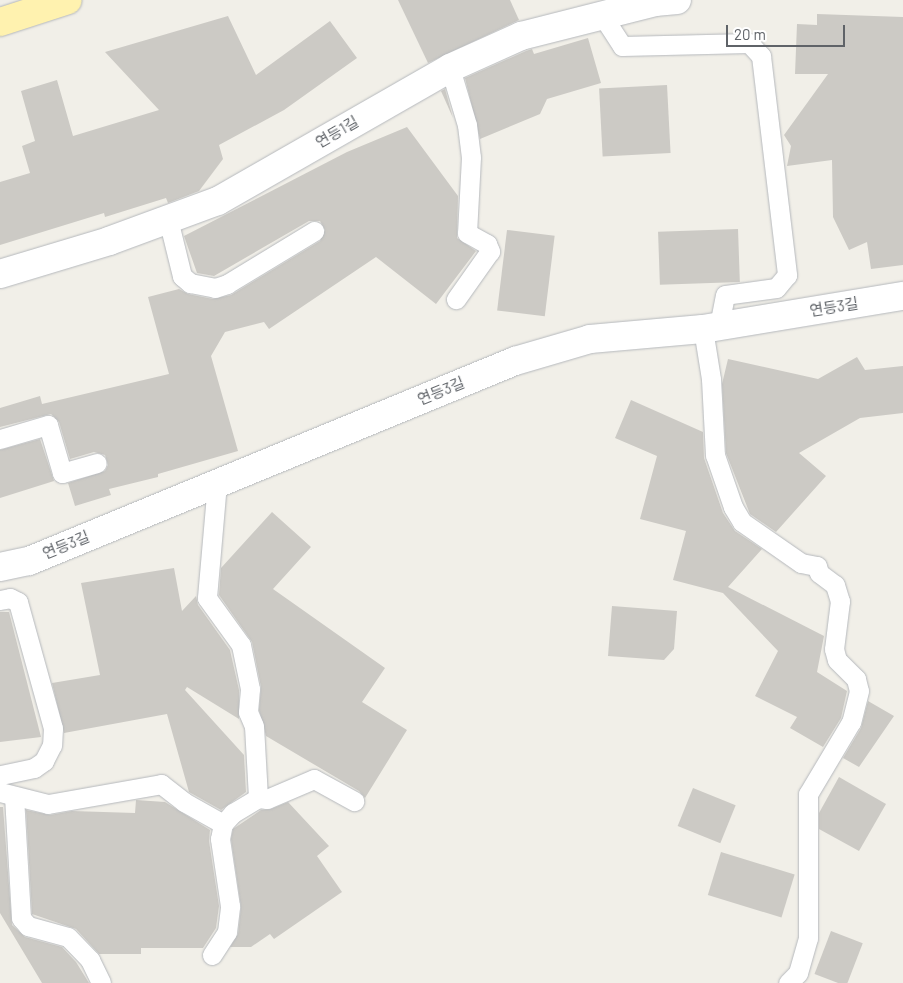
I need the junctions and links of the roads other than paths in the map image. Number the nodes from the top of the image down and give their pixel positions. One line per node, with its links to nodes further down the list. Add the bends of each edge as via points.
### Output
1 (68, 0): 4 (main road)
2 (677, 0): 3 (street, 연등1길)
3 (602, 15): 5 (street, 연등1길, via 521,36); 11 (lane, via 622,46 749,43 761,56 787,275 776,288 725,295)
4 (0, 22)
5 (450, 68): 6 (street, 연등1길, via 218,201); 10 (lane, via 467,125 471,157 467,233 488,244 490,252)
6 (168, 219): 7 (lane, via 182,276 190,282 215,288 227,284); 8 (street, 연등1길)
7 (314, 231)
8 (0, 274)
9 (903, 296): 11 (street, 연등3길)
10 (456, 299)
11 (711, 328): 14 (street, 연등3길, via 590,339 515,361); 24 (lane, via 715,455 733,507 742,522 801,563 817,566 819,573 835,585 840,601 834,649 838,660 856,679 859,691 851,722 808,794 808,938 798,974)
12 (0, 439): 13 (lane, via 48,425 62,473)
13 (97, 462)
14 (217, 483): 15 (street, 연등3길, via 29,560); 19 (lane, via 207,598 241,645 250,689 248,712 254,726)
15 (0, 567)
16 (0, 600): 17 (lane, via 10,598 18,602 53,728 52,745 44,761 34,768)
17 (0, 774)
18 (7, 794): 21 (lane, via 48,804 161,784); 23 (lane, via 20,918 28,926 68,937 90,960)
19 (258, 798): 20 (lane, via 267,799 314,778); 21 (lane)
20 (354, 802)
21 (222, 824): 22 (lane, via 220,839 230,906 226,932)
22 (212, 955)
23 (101, 983)
24 (788, 983)

